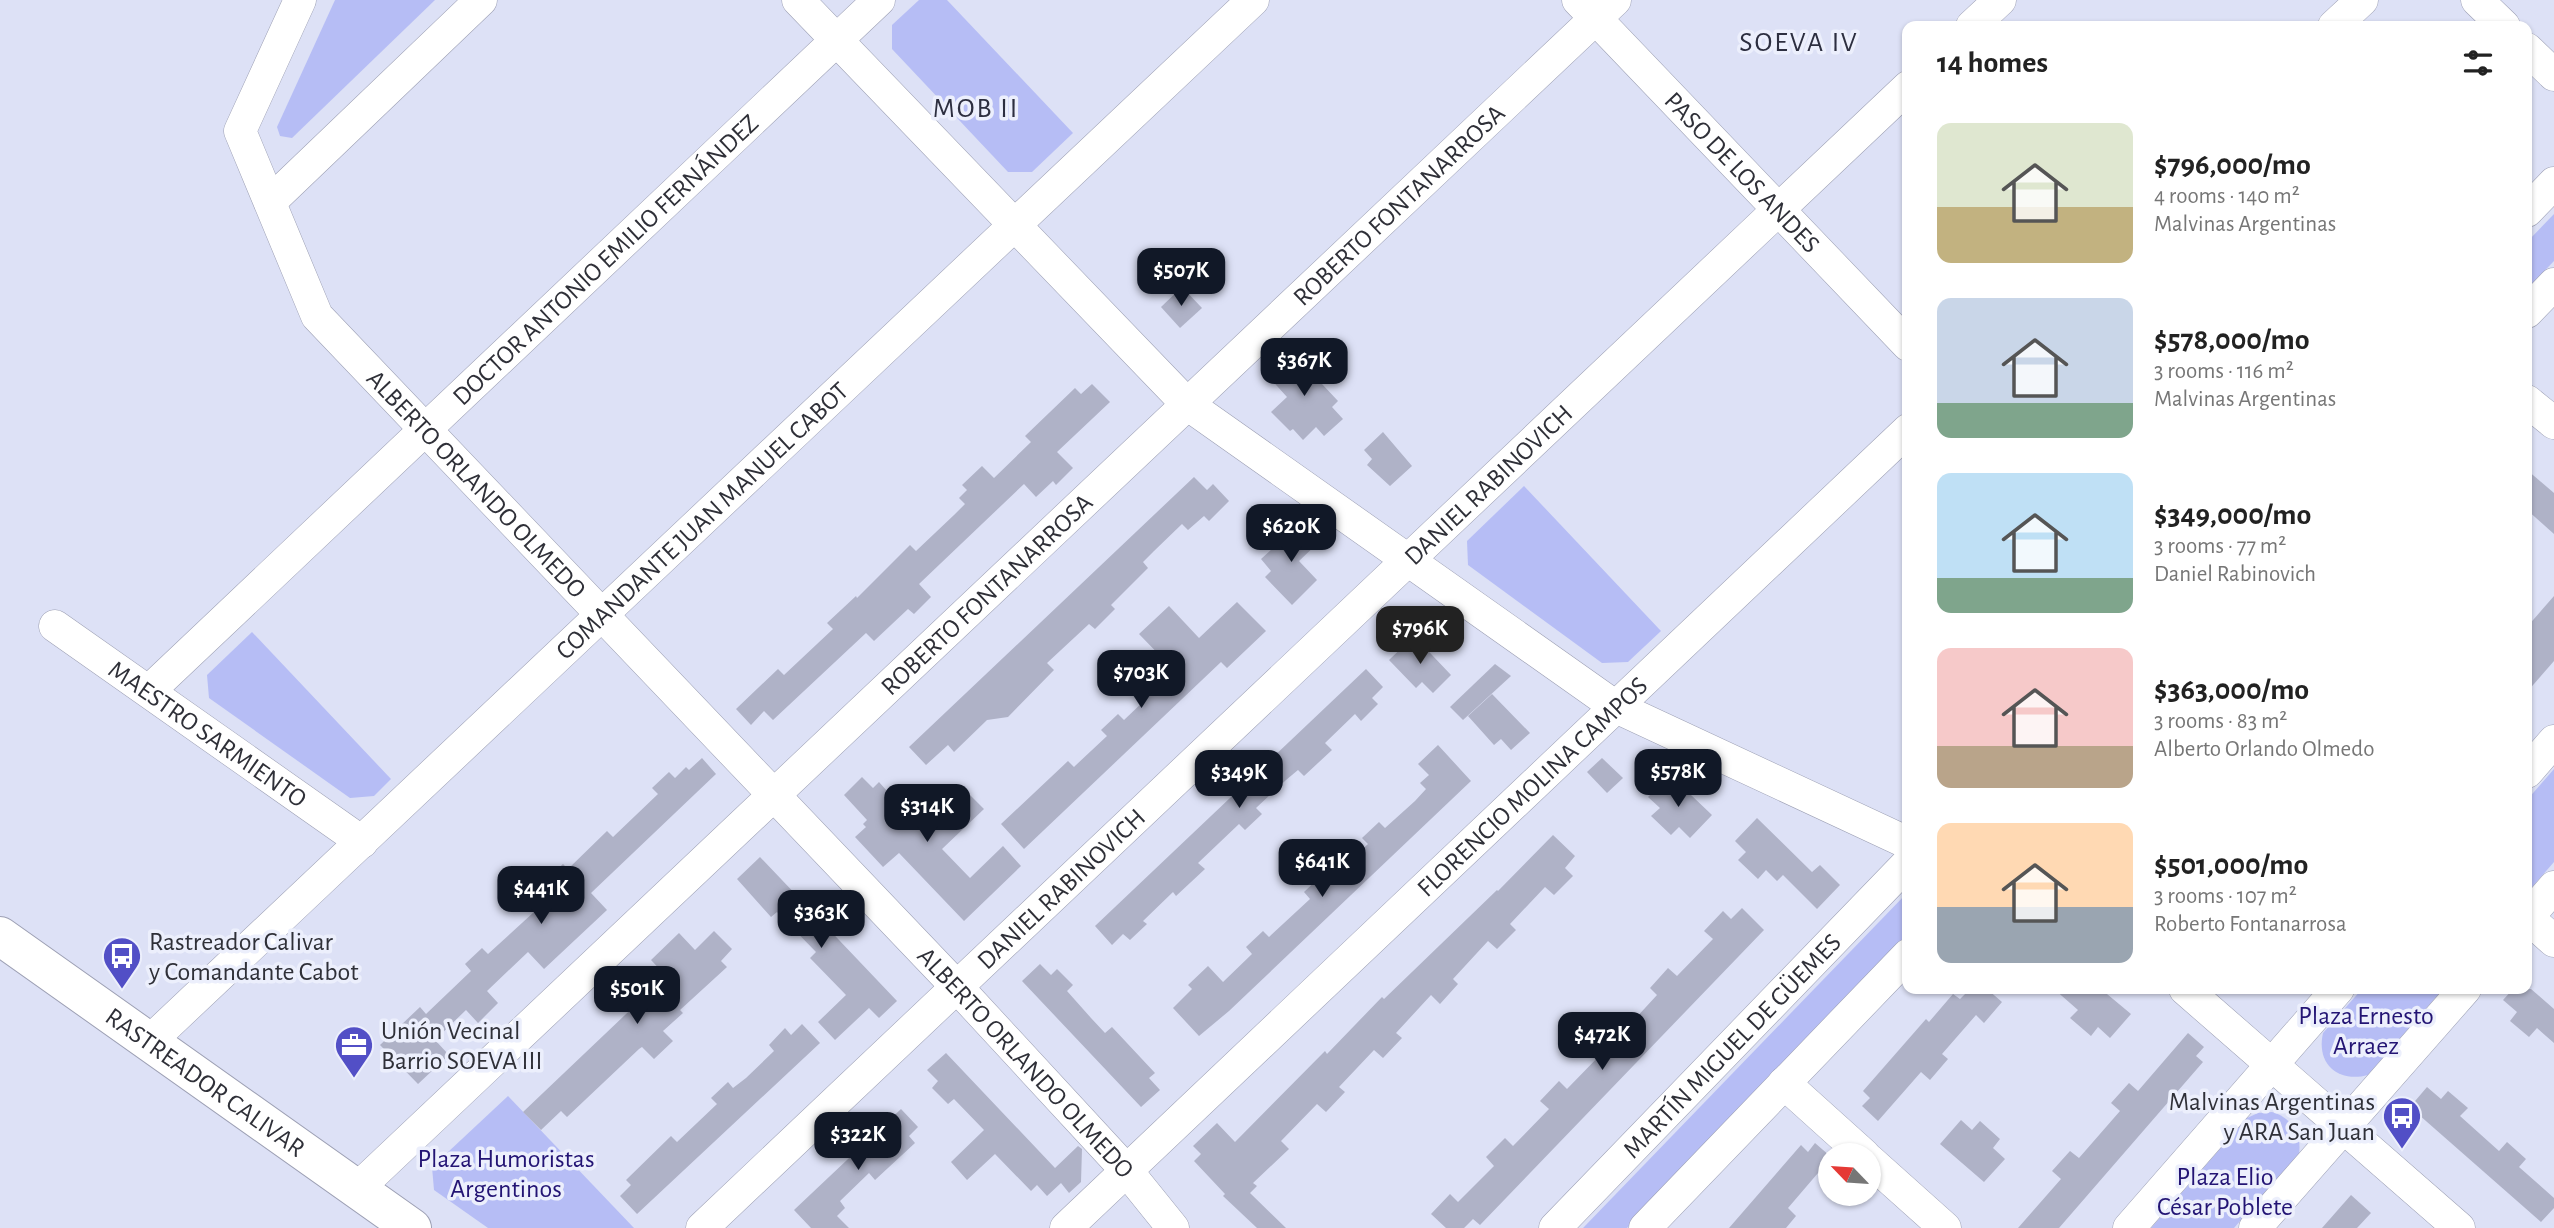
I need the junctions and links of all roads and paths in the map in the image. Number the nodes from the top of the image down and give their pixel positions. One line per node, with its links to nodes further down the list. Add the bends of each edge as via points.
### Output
1 (300, 0): 18 (street, ALBERTO ORLANDO OLMEDO, via 240,131)
2 (481, 0): 18 (street)
3 (798, 0): 13 (street)
4 (879, 0): 13 (street, DOCTOR ANTONIO EMILIO FERNÁNDEZ)
5 (1253, 0): 21 (street, COMANDANTE JUAN MANUEL CABOT)
6 (2000, 0): 10 (street)
7 (2362, 0): 11 (street)
8 (2477, 0): 12 (street)
9 (1596, 6): 20 (street, PASO DE LOS ANDES); 25 (street, ROBERTO FONTANARROSA)
10 (1977, 21)
11 (2339, 21)
12 (2499, 21)
13 (837, 40): 21 (street); 28 (street, DOCTOR ANTONIO EMILIO FERNÁNDEZ)
14 (2532, 54): 15 (street)
15 (2554, 75)
16 (1902, 93): 20 (street, DANIEL RABINOVICH)
17 (2554, 183): 19 (street)
18 (270, 202): 28 (street, ALBERTO ORLANDO OLMEDO, via 317,316)
19 (2532, 206)
20 (1778, 209): 24 (street, PASO DE LOS ANDES); 30 (street, DANIEL RABINOVICH)
21 (1015, 225): 25 (street); 31 (street, COMANDANTE JUAN MANUEL CABOT)
22 (2554, 284): 23 (street)
23 (2532, 307)
24 (1902, 339)
25 (1188, 404): 30 (street); 37 (street, ROBERTO FONTANARROSA)
26 (2532, 405): 27 (street)
27 (2554, 423)
28 (425, 429): 31 (street, ALBERTO ORLANDO OLMEDO); 33 (street, DOCTOR ANTONIO EMILIO FERNÁNDEZ)
29 (1902, 436): 34 (street, FLORENCIO MOLINA CAMPOS)
30 (1407, 560): 34 (street); 47 (street, DANIEL RABINOVICH)
31 (602, 615): 37 (street, ALBERTO ORLANDO OLMEDO); 39 (street, COMANDANTE JUAN MANUEL CABOT)
32 (55, 626): 33 (street, MAESTRO SARMIENTO)
33 (149, 691): 39 (street, MAESTRO SARMIENTO)
34 (1616, 707): 38 (street); 56 (street, FLORENCIO MOLINA CAMPOS)
35 (2554, 741): 36 (street)
36 (2532, 766)
37 (774, 796): 47 (street, ALBERTO ORLANDO OLMEDO); 58 (street, ROBERTO FONTANARROSA)
38 (1902, 840)
39 (362, 842): 51 (street, COMANDANTE JUAN MANUEL CABOT)
40 (1902, 869): 63 (street, MARTÍN MIGUEL DE GÜEMES)
41 (2554, 887): 42 (street)
42 (2532, 912)
43 (2532, 922): 45 (street)
44 (0, 936): 51 (main road, RASTREADOR CALIVAR)
45 (2554, 941)
46 (1902, 961): 53 (street)
47 (957, 987): 56 (street, ALBERTO ORLANDO OLMEDO); 60 (street, DANIEL RABINOVICH)
48 (2191, 994): 52 (street)
49 (2334, 994): 52 (street)
50 (2461, 994): 54 (street)
51 (149, 1042): 58 (main road, RASTREADOR CALIVAR)
52 (2273, 1064): 54 (street); 66 (street)
53 (1784, 1083): 55 (street); 64 (street)
54 (2344, 1126): 67 (street); 68 (street)
55 (1851, 1143)
56 (1127, 1171): 61 (street, FLORENCIO MOLINA CAMPOS); 62 (street, ALBERTO ORLANDO OLMEDO)
57 (1881, 1171): 65 (street)
58 (357, 1189): 59 (main road, RASTREADOR CALIVAR)
59 (412, 1228)
60 (702, 1228)
61 (1066, 1228)
62 (1173, 1228)
63 (1555, 1228)
64 (1645, 1228)
65 (1945, 1228)
66 (2129, 1228)
67 (2255, 1228)
68 (2459, 1228)

